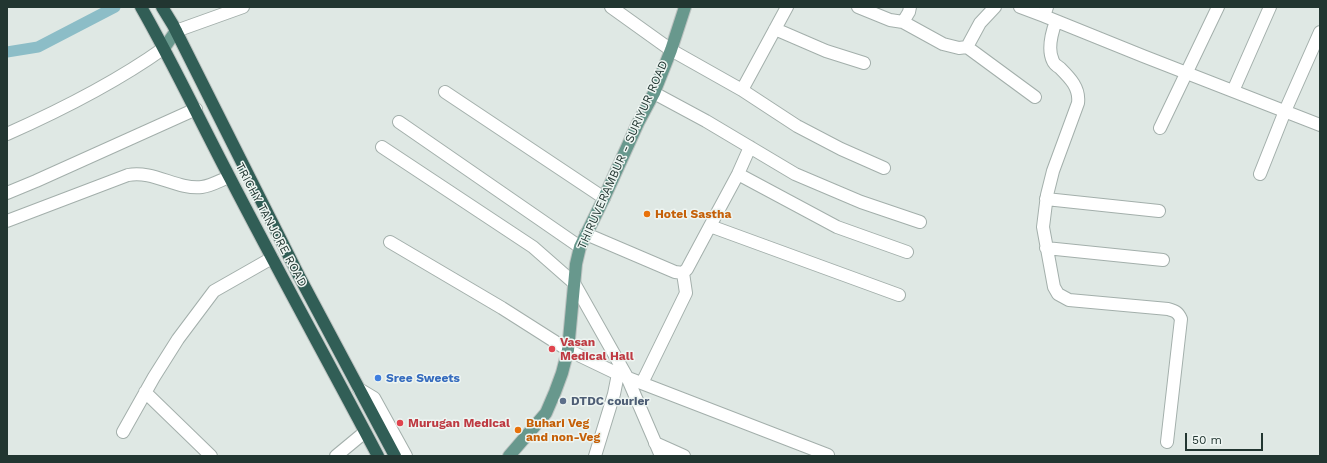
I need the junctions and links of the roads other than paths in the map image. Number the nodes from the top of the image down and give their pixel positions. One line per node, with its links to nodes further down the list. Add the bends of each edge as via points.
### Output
1 (140, 7): 20 (highway, TRICHY TANJORE ROAD)
2 (162, 7): 16 (highway, TRICHY TANJORE ROAD)
3 (243, 7): 16 (street)
4 (611, 7): 21 (street)
5 (685, 7): 21 (main road, THIRUVERAMBUR - SURIYUR ROAD)
6 (787, 7): 17 (street)
7 (858, 7): 15 (street)
8 (910, 7): 15 (street)
9 (994, 7): 19 (street, via 980,23)
10 (1020, 7): 13 (street)
11 (1218, 7): 23 (street)
12 (1270, 7): 25 (street)
13 (1046, 11): 14 (street)
14 (1056, 20): 23 (street); 43 (street, via 1051,34 1050,52 1053,62 1077,88 1079,96)
15 (902, 22): 19 (street, via 943,44)
16 (174, 28): 20 (main road); 61 (highway, TRICHY TANJORE ROAD)
17 (775, 29): 22 (street, via 826,52); 24 (street)
18 (1320, 32): 30 (street)
19 (966, 47): 28 (street)
20 (164, 48): 29 (highway, TRICHY TANJORE ROAD); 34 (street, via 55,113)
21 (671, 50): 24 (street); 27 (main road, THIRUVERAMBUR - SURIYUR ROAD)
22 (864, 63)
23 (1187, 73): 25 (street); 33 (street)
24 (745, 85): 37 (street, via 803,129)
25 (1233, 91): 30 (street)
26 (445, 92): 42 (street)
27 (654, 93): 36 (street); 42 (main road, THIRUVERAMBUR - SURIYUR ROAD)
28 (1036, 97)
29 (196, 109): 40 (highway, TRICHY TANJORE ROAD); 41 (street)
30 (1285, 111): 32 (street); 39 (street)
31 (399, 122): 50 (street)
32 (1320, 125)
33 (1160, 128)
34 (7, 134)
35 (382, 147): 56 (street, via 533,247)
36 (750, 147): 38 (street); 46 (street, via 795,174 861,202)
37 (884, 168)
38 (738, 174): 47 (street); 52 (street, via 837,227)
39 (1260, 174)
40 (229, 177): 45 (street, via 204,187 190,187 136,173); 53 (highway, TRICHY TANJORE ROAD)
41 (7, 193)
42 (604, 198): 48 (main road, THIRUVERAMBUR - SURIYUR ROAD)
43 (1046, 199): 44 (street); 51 (street, via 1043,227)
44 (1159, 210)
45 (7, 221)
46 (920, 222)
47 (710, 226): 55 (street); 57 (street)
48 (586, 234): 50 (main road, THIRUVERAMBUR - SURIYUR ROAD); 55 (street, via 675,272)
49 (390, 242): 58 (street)
50 (580, 247): 56 (main road, THIRUVERAMBUR - SURIYUR ROAD)
51 (1046, 248): 54 (street); 66 (street, via 1054,287 1064,298 1168,309 1179,314 1181,319)
52 (907, 252)
53 (272, 258): 62 (street, via 214,291 178,339); 64 (highway, TRICHY TANJORE ROAD)
54 (1163, 260)
55 (683, 273): 60 (street, via 686,293)
56 (574, 283): 58 (main road, THIRUVERAMBUR - SURIYUR ROAD); 59 (street)
57 (898, 295)
58 (568, 350): 59 (street); 73 (main road, THIRUVERAMBUR - SURIYUR ROAD, via 546,413)
59 (622, 376): 60 (street); 65 (street); 74 (street)
60 (642, 383): 67 (street)
61 (359, 389): 71 (highway, TRICHY TANJORE ROAD); 72 (street, via 374,398)
62 (145, 392): 63 (street); 68 (street)
63 (123, 432)
64 (365, 432): 69 (street); 70 (highway, TRICHY TANJORE ROAD)
65 (655, 442): 75 (street); 76 (street)
66 (1167, 442)
67 (828, 455)
68 (211, 456)
69 (336, 456)
70 (378, 456)
71 (395, 456)
72 (406, 456)
73 (509, 456)
74 (595, 456)
75 (661, 456)
76 (684, 456)

